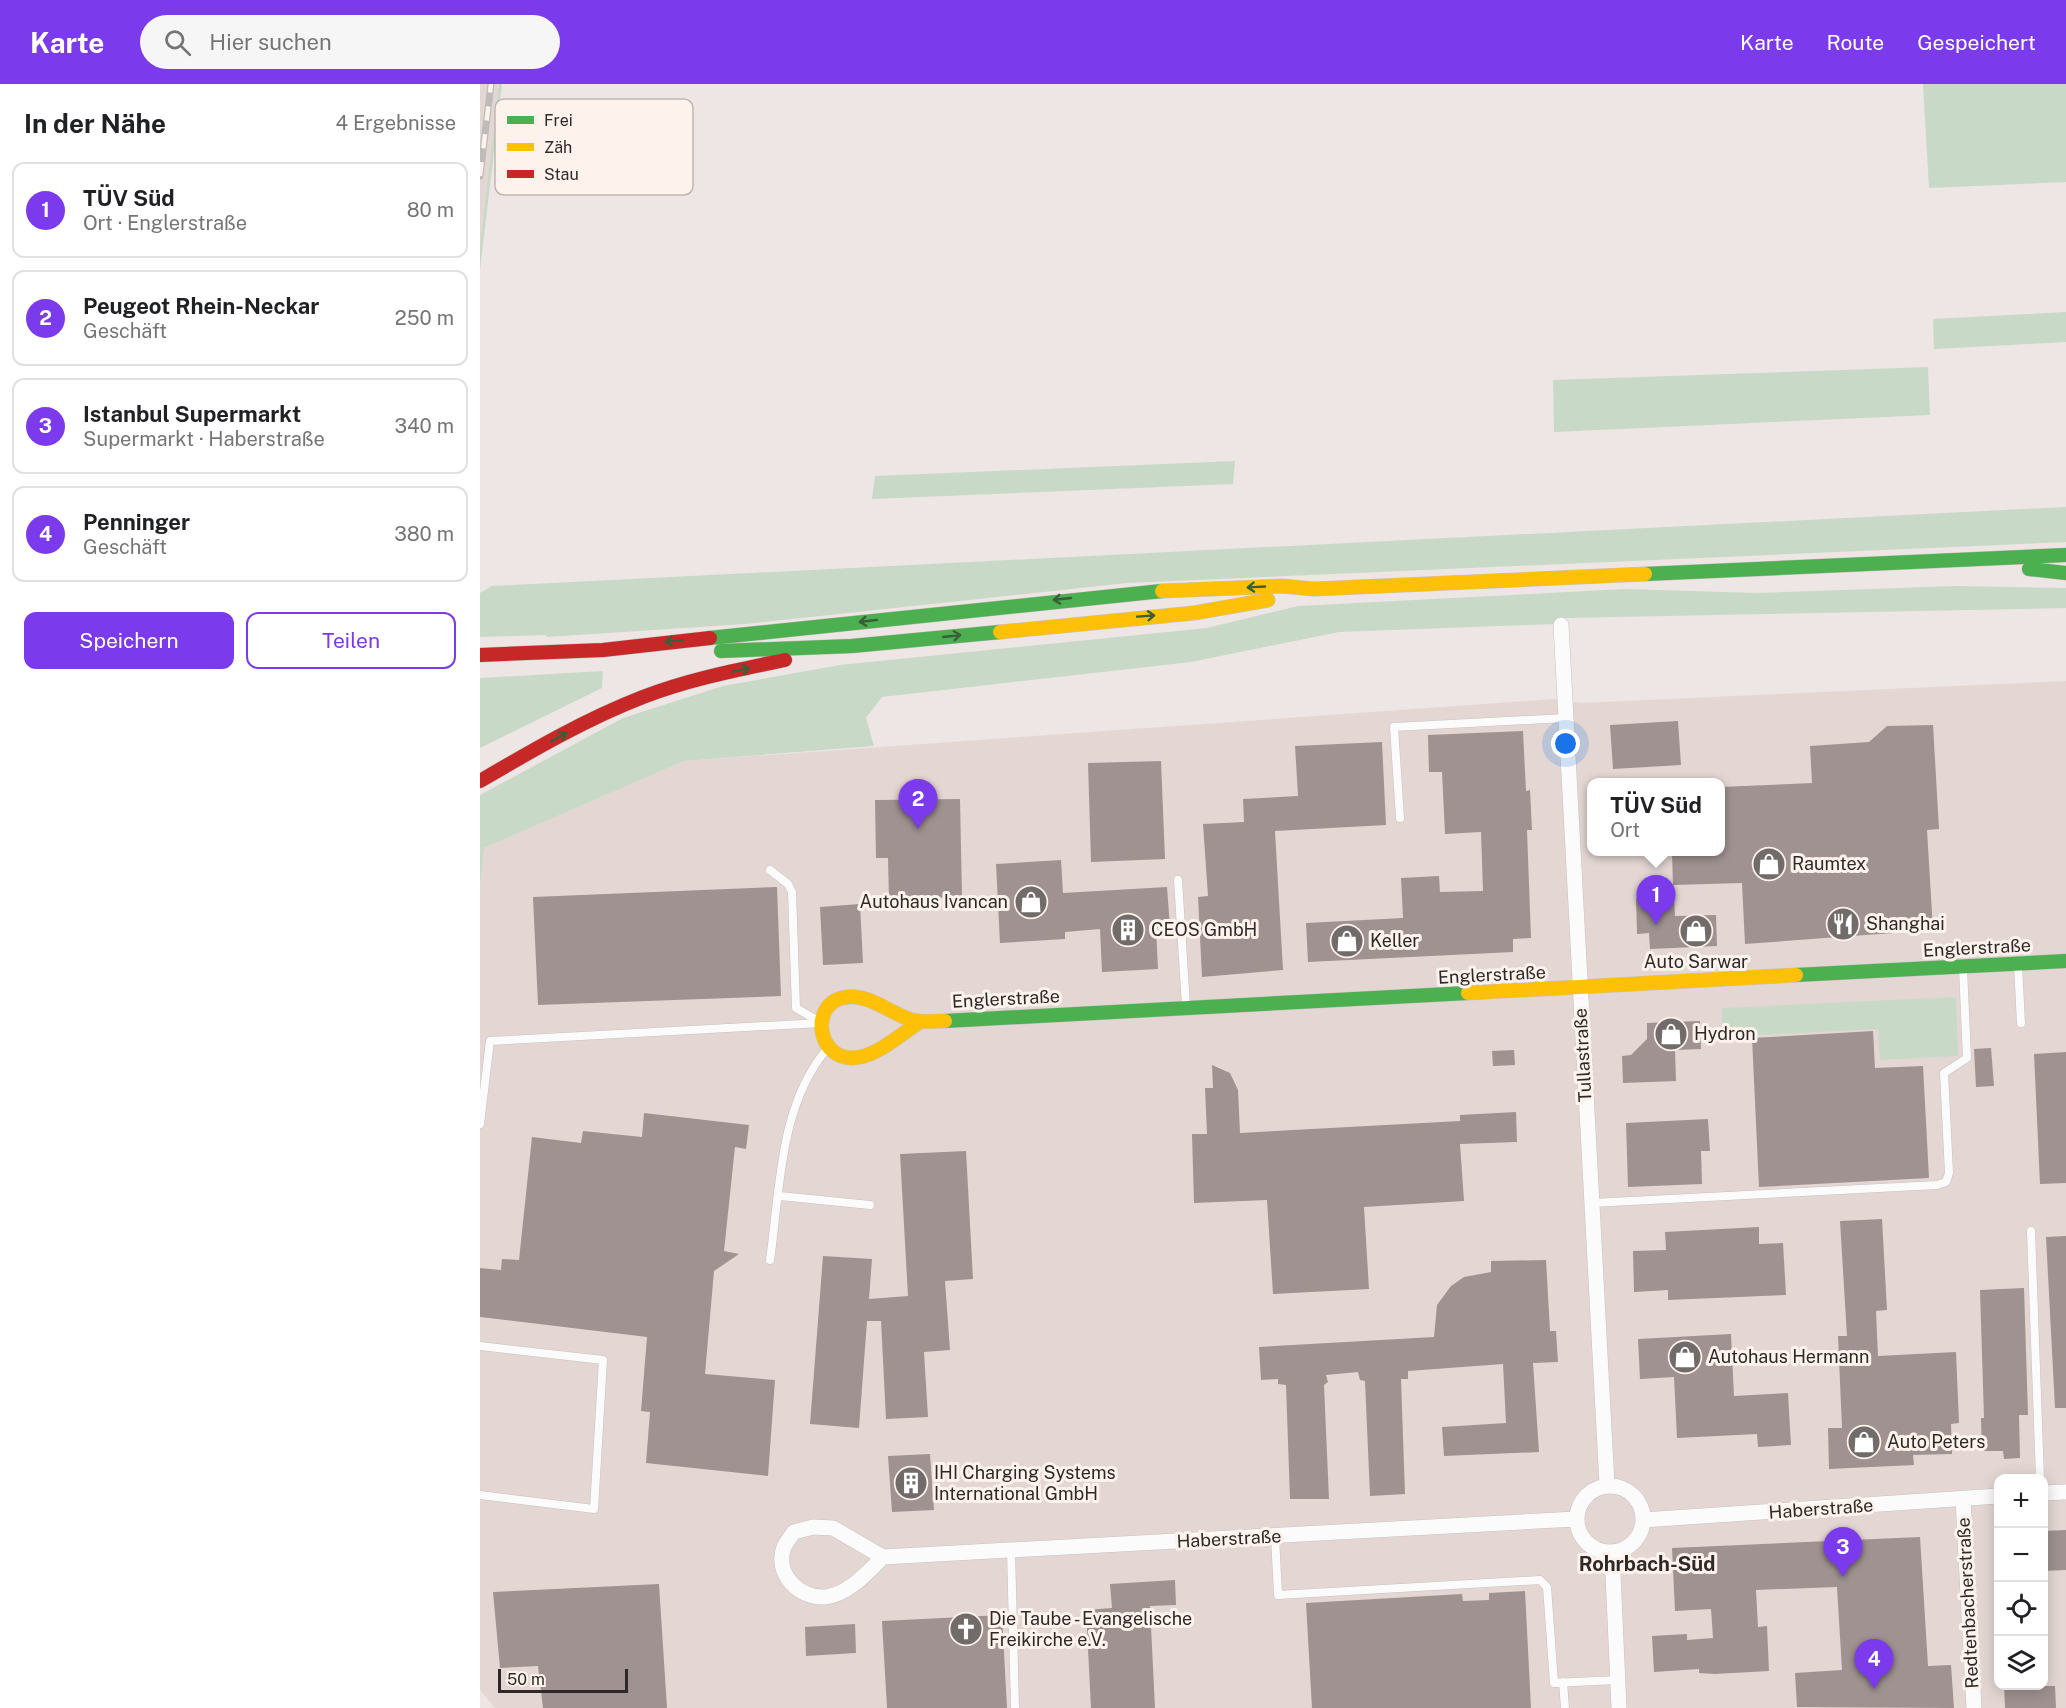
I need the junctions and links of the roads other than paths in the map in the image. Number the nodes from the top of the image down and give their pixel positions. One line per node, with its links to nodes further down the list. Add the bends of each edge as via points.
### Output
1 (2066, 555): 2 (main road)
2 (2001, 558): 3 (main road, via 2038,572); 4 (main road)
3 (2066, 573)
4 (1314, 589): 6 (main road, one-way to 4, via 1194,613); 7 (main road, one-way to 7, via 1282,586 1070,598)
5 (1561, 625): 9 (street, Tullastraße)
6 (852, 646): 7 (main road, via 649,654); 10 (main road, one-way to 6, via 589,720 670,687)
7 (603, 650): 8 (main road)
8 (480, 655)
9 (1566, 718): 11 (lane, via 1394,727); 17 (street, Tullastraße)
10 (480, 781)
11 (1400, 818)
12 (770, 870): 19 (lane, via 792,892 796,1008)
13 (1178, 880): 18 (lane)
14 (2066, 961): 15 (main road, Englerstraße)
15 (2018, 963): 16 (main road, Englerstraße); 21 (lane)
16 (1963, 967): 17 (main road, Englerstraße); 25 (lane, via 1967,1058 1944,1072 1949,1173 1946,1182)
17 (1580, 988): 18 (main road, Englerstraße); 25 (street, Tullastraße)
18 (1186, 1007): 20 (main road, Englerstraße)
19 (821, 1023): 20 (main road, Englerstraße, via 833,1001 858,996 900,1018); 22 (main road); 23 (lane, via 490,1041)
20 (920, 1023): 22 (main road, Englerstraße, via 862,1056 846,1058)
21 (2020, 1023)
22 (828, 1048): 24 (lane, via 814,1064 790,1120)
23 (480, 1125)
24 (780, 1196): 26 (lane); 28 (lane)
25 (1592, 1203): 31 (street, Tullastraße)
26 (870, 1205)
27 (2031, 1231): 30 (lane)
28 (770, 1260)
29 (480, 1346): 34 (lane, via 603,1360 594,1509)
30 (2040, 1474)
31 (1607, 1485): 37 (street, via 1586,1495); 38 (street, via 1632,1494 1641,1506)
32 (2066, 1492): 33 (street)
33 (2048, 1493)
34 (480, 1495)
35 (1994, 1496): 36 (street, Haberstraße)
36 (1963, 1499): 38 (street, Haberstraße); 48 (street, Redtenbacherstraße)
37 (1576, 1519): 39 (street, Haberstraße); 41 (street, via 1580,1535 1588,1545)
38 (1643, 1520): 41 (street, via 1632,1544)
39 (1275, 1536): 40 (street, Haberstraße); 44 (lane, via 1278,1595 1540,1580 1547,1587 1554,1683)
40 (1011, 1550): 42 (street, Haberstraße); 45 (lane)
41 (1612, 1552): 43 (street)
42 (882, 1557): 42 (street, via 833,1528 813,1527 794,1532 784,1547 782,1566 786,1578 801,1592 824,1597 852,1585)
43 (1617, 1680): 44 (lane); 47 (street)
44 (1563, 1683): 46 (lane)
45 (1015, 1708)
46 (1564, 1708)
47 (1619, 1708)
48 (1974, 1708)

